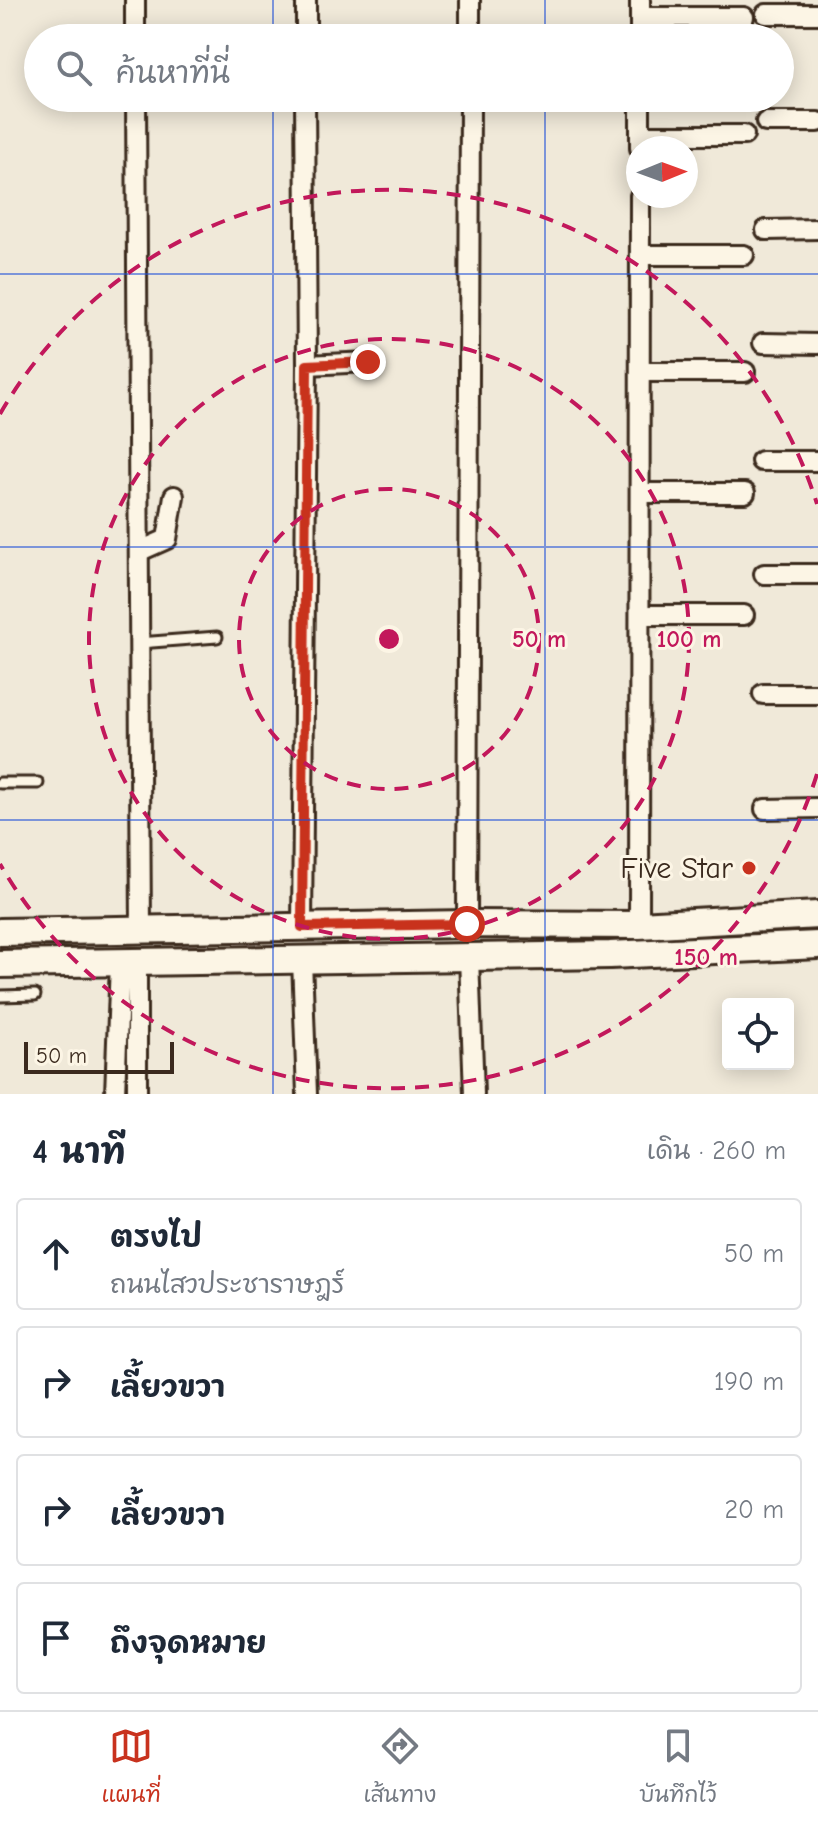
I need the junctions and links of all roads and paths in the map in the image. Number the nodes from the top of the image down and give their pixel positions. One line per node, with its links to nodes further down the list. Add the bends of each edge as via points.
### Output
1 (135, 0): 8 (street)
2 (306, 0): 9 (street)
3 (470, 0): 10 (street)
4 (640, 8): 7 (street)
5 (766, 14): 6 (street)
6 (818, 14)
7 (744, 17)
8 (135, 24)
9 (306, 24)
10 (470, 24)
11 (136, 112): 36 (street)
12 (305, 112): 28 (street)
13 (470, 112): 50 (street)
14 (640, 112): 18 (street)
15 (766, 122): 16 (street)
16 (818, 122)
17 (744, 135): 19 (street)
18 (640, 136)
19 (698, 138)
20 (640, 208): 23 (street)
21 (818, 229): 22 (street)
22 (766, 230)
23 (640, 255): 24 (street); 29 (street)
24 (744, 255)
25 (763, 343): 26 (street)
26 (818, 344)
27 (368, 362): 28 (street)
28 (307, 365): 52 (street)
29 (640, 372): 30 (street); 33 (street)
30 (745, 372)
31 (761, 461): 32 (street)
32 (818, 461)
33 (641, 493): 34 (street); 39 (street)
34 (745, 493)
35 (174, 496): 36 (street, via 167,539)
36 (140, 551): 42 (street)
37 (764, 574): 38 (street)
38 (818, 574)
39 (641, 615): 40 (street); 51 (street)
40 (744, 615)
41 (217, 637): 42 (lane)
42 (139, 643): 53 (street)
43 (763, 694): 44 (street)
44 (818, 694)
45 (0, 783): 46 (lane)
46 (38, 783)
47 (818, 808): 48 (street)
48 (765, 809)
49 (818, 915): 51 (main road)
50 (467, 924): 51 (main road); 52 (main road)
51 (639, 925)
52 (302, 927): 53 (main road)
53 (141, 931): 54 (main road)
54 (0, 932)
55 (818, 945): 56 (main road)
56 (469, 957): 57 (main road); 65 (street)
57 (302, 960): 58 (main road); 64 (street)
58 (128, 962): 59 (main road); 62 (street); 63 (street)
59 (0, 964)
60 (35, 995): 61 (lane)
61 (0, 996)
62 (115, 1094)
63 (137, 1094)
64 (307, 1094)
65 (474, 1094)

